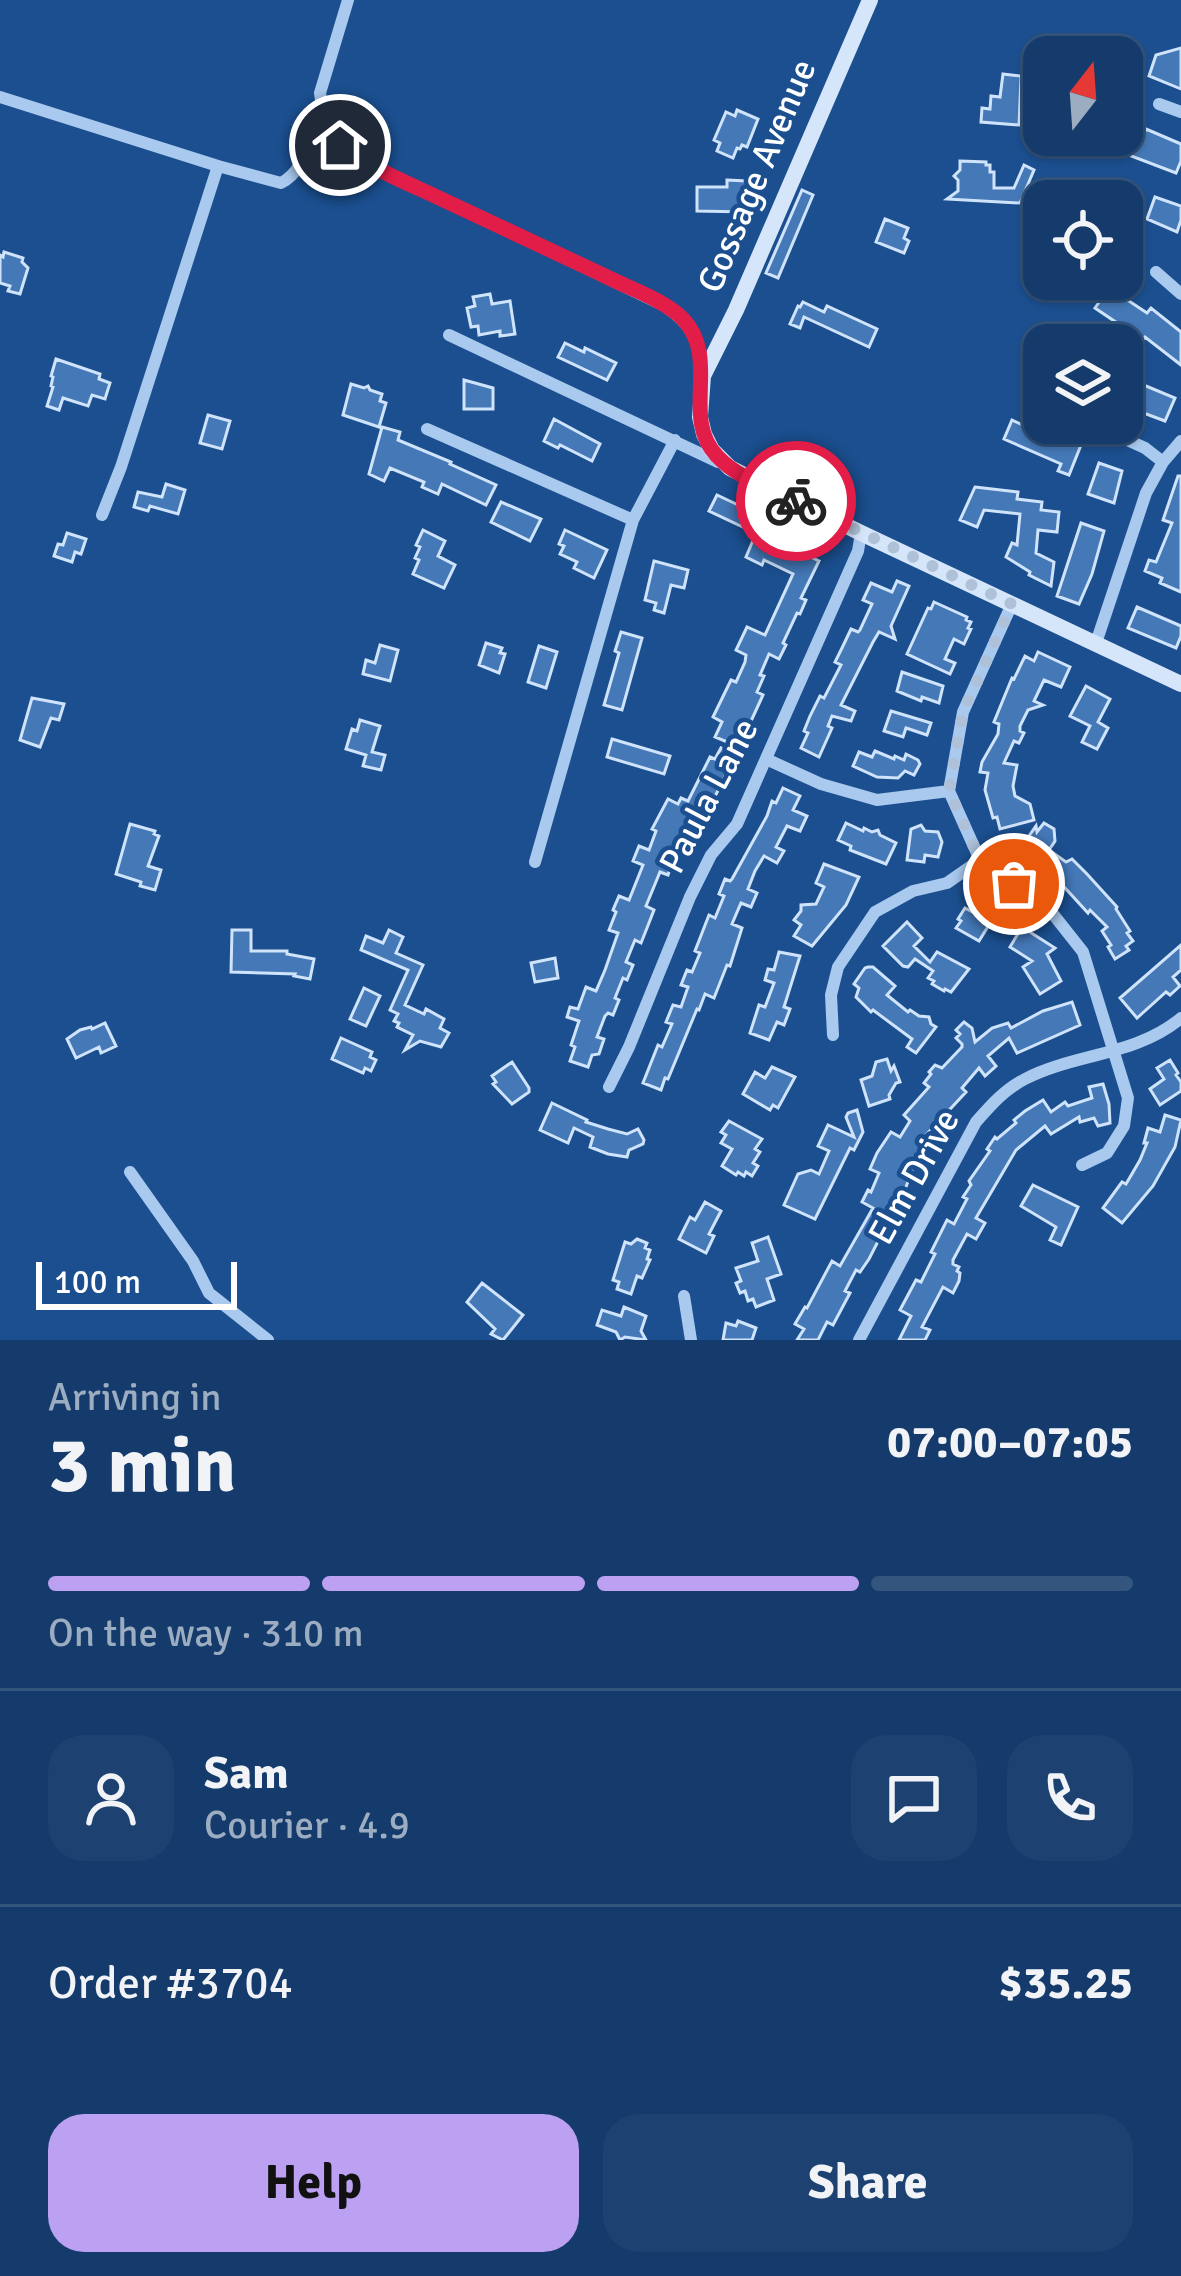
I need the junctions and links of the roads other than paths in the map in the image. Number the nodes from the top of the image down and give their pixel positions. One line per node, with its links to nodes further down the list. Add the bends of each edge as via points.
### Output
1 (348, 0): 6 (street, via 320,93)
2 (869, 0): 11 (street, Gossage Avenue)
3 (0, 97): 7 (street)
4 (1159, 104): 5 (street)
5 (1181, 112)
6 (322, 113): 7 (street, via 288,181); 11 (street, via 351,154 681,317 700,348)
7 (218, 166): 18 (street)
8 (1156, 272): 9 (street)
9 (1181, 294)
10 (449, 335): 13 (street)
11 (703, 376): 17 (street, via 704,434)
12 (427, 429): 19 (street)
13 (675, 440): 17 (street); 19 (street)
14 (1181, 441): 16 (street)
15 (1136, 444): 16 (street)
16 (1163, 462): 22 (street)
17 (730, 468): 20 (street)
18 (102, 515)
19 (633, 520): 27 (street)
20 (861, 533): 21 (street); 24 (street, Paula Lane)
21 (1012, 604): 22 (street); 25 (street, via 963,712)
22 (1096, 643): 23 (street)
23 (1181, 684)
24 (766, 759): 25 (street, via 877,800); 31 (street, Paula Lane, via 690,897)
25 (949, 791): 26 (street)
26 (980, 860): 29 (street, via 875,912 838,967); 30 (street, via 1049,909 1083,952)
27 (536, 862)
28 (1181, 1018): 30 (street, Elm Drive)
29 (832, 1034)
30 (1114, 1052): 32 (street, via 1128,1098 1124,1126 1106,1153); 37 (street, Elm Drive, via 1052,1067 997,1098 976,1122)
31 (609, 1087)
32 (1082, 1165)
33 (130, 1172): 35 (street, via 209,1293)
34 (684, 1296): 36 (street)
35 (268, 1340)
36 (692, 1340)
37 (859, 1340)

